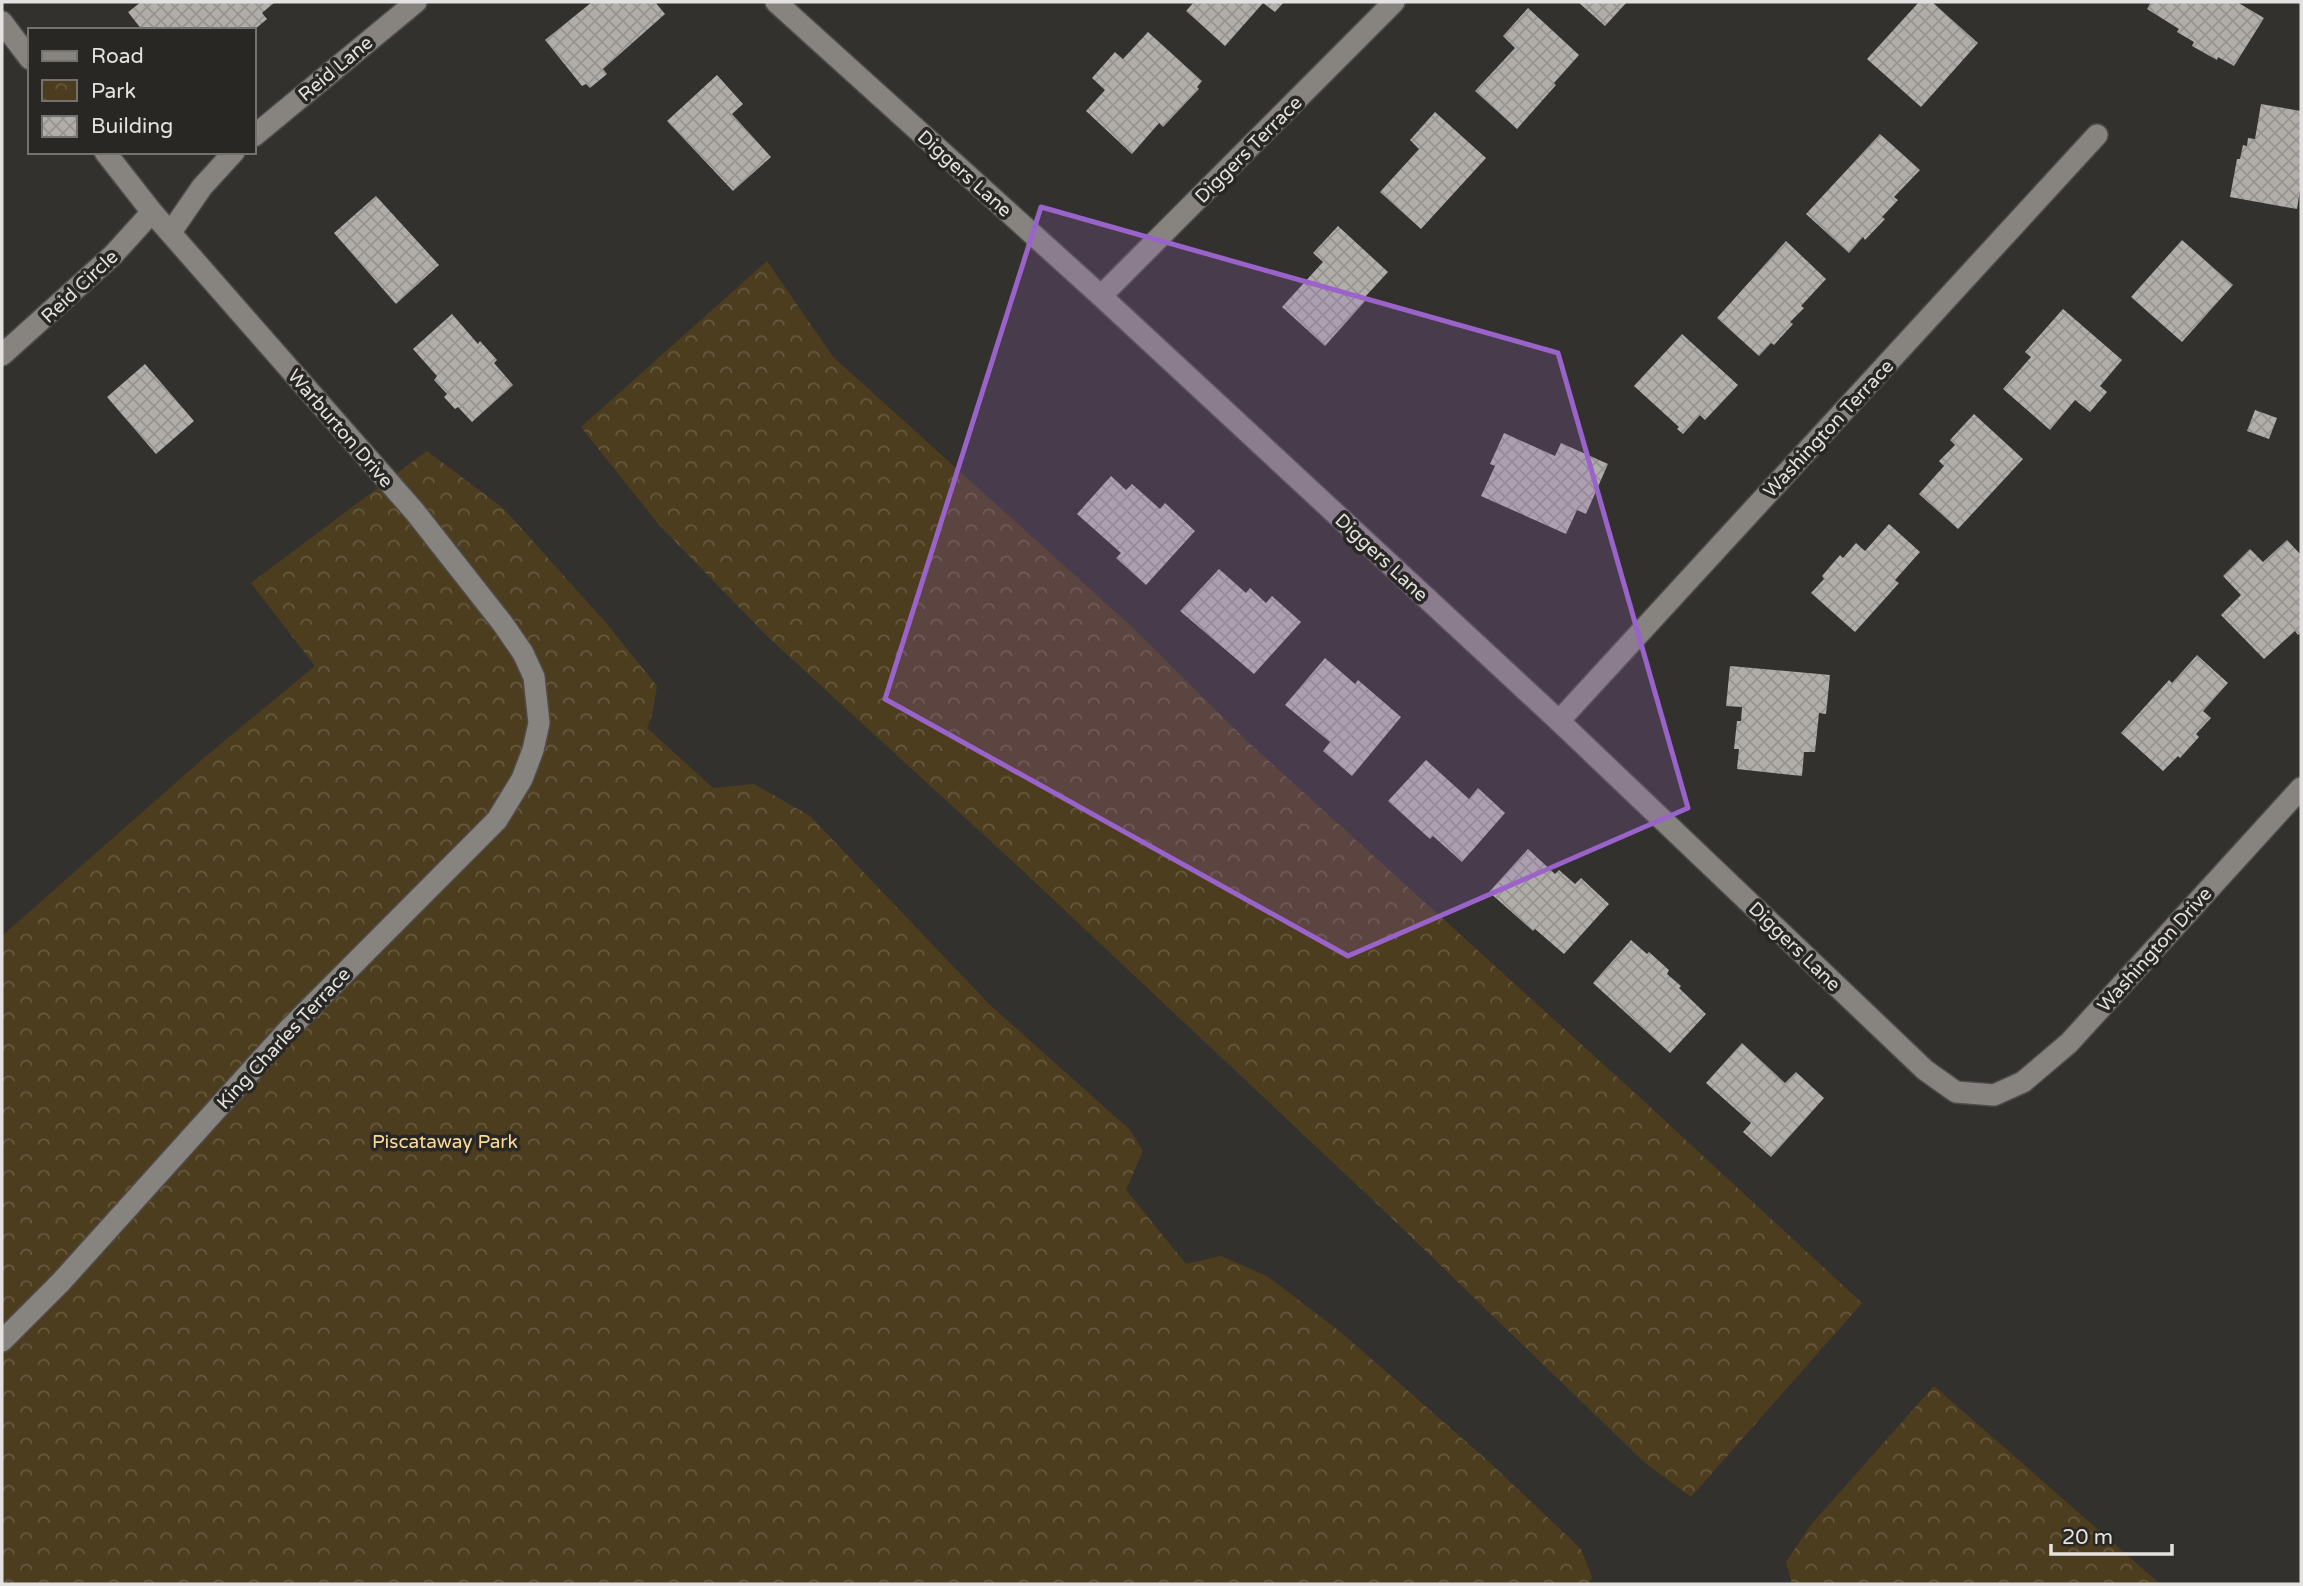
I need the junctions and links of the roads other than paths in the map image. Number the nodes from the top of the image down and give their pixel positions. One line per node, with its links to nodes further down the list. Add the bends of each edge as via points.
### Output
1 (416, 2): 6 (street, Reid Lane)
2 (776, 2): 12 (street, Diggers Lane)
3 (1394, 2): 12 (street, Diggers Terrace)
4 (2, 22): 5 (street)
5 (28, 56)
6 (256, 134)
7 (2097, 135): 14 (street, Washington Terrace)
8 (107, 154): 10 (street, Warburton Drive)
9 (232, 154): 11 (street, via 202,187)
10 (152, 212): 11 (street, Warburton Drive); 13 (street, Reid Circle, via 113,255)
11 (172, 232): 15 (street, Warburton Drive, via 415,512 503,624 534,677)
12 (1101, 296): 14 (street, Diggers Lane)
13 (2, 355)
14 (1559, 721): 17 (street, Diggers Lane, via 1925,1070 1956,1092)
15 (539, 723): 18 (street, King Charles Terrace, via 522,779 497,820 288,1030)
16 (2301, 788): 17 (street, Washington Drive, via 2069,1043 2023,1082)
17 (1994, 1095)
18 (2, 1341)

